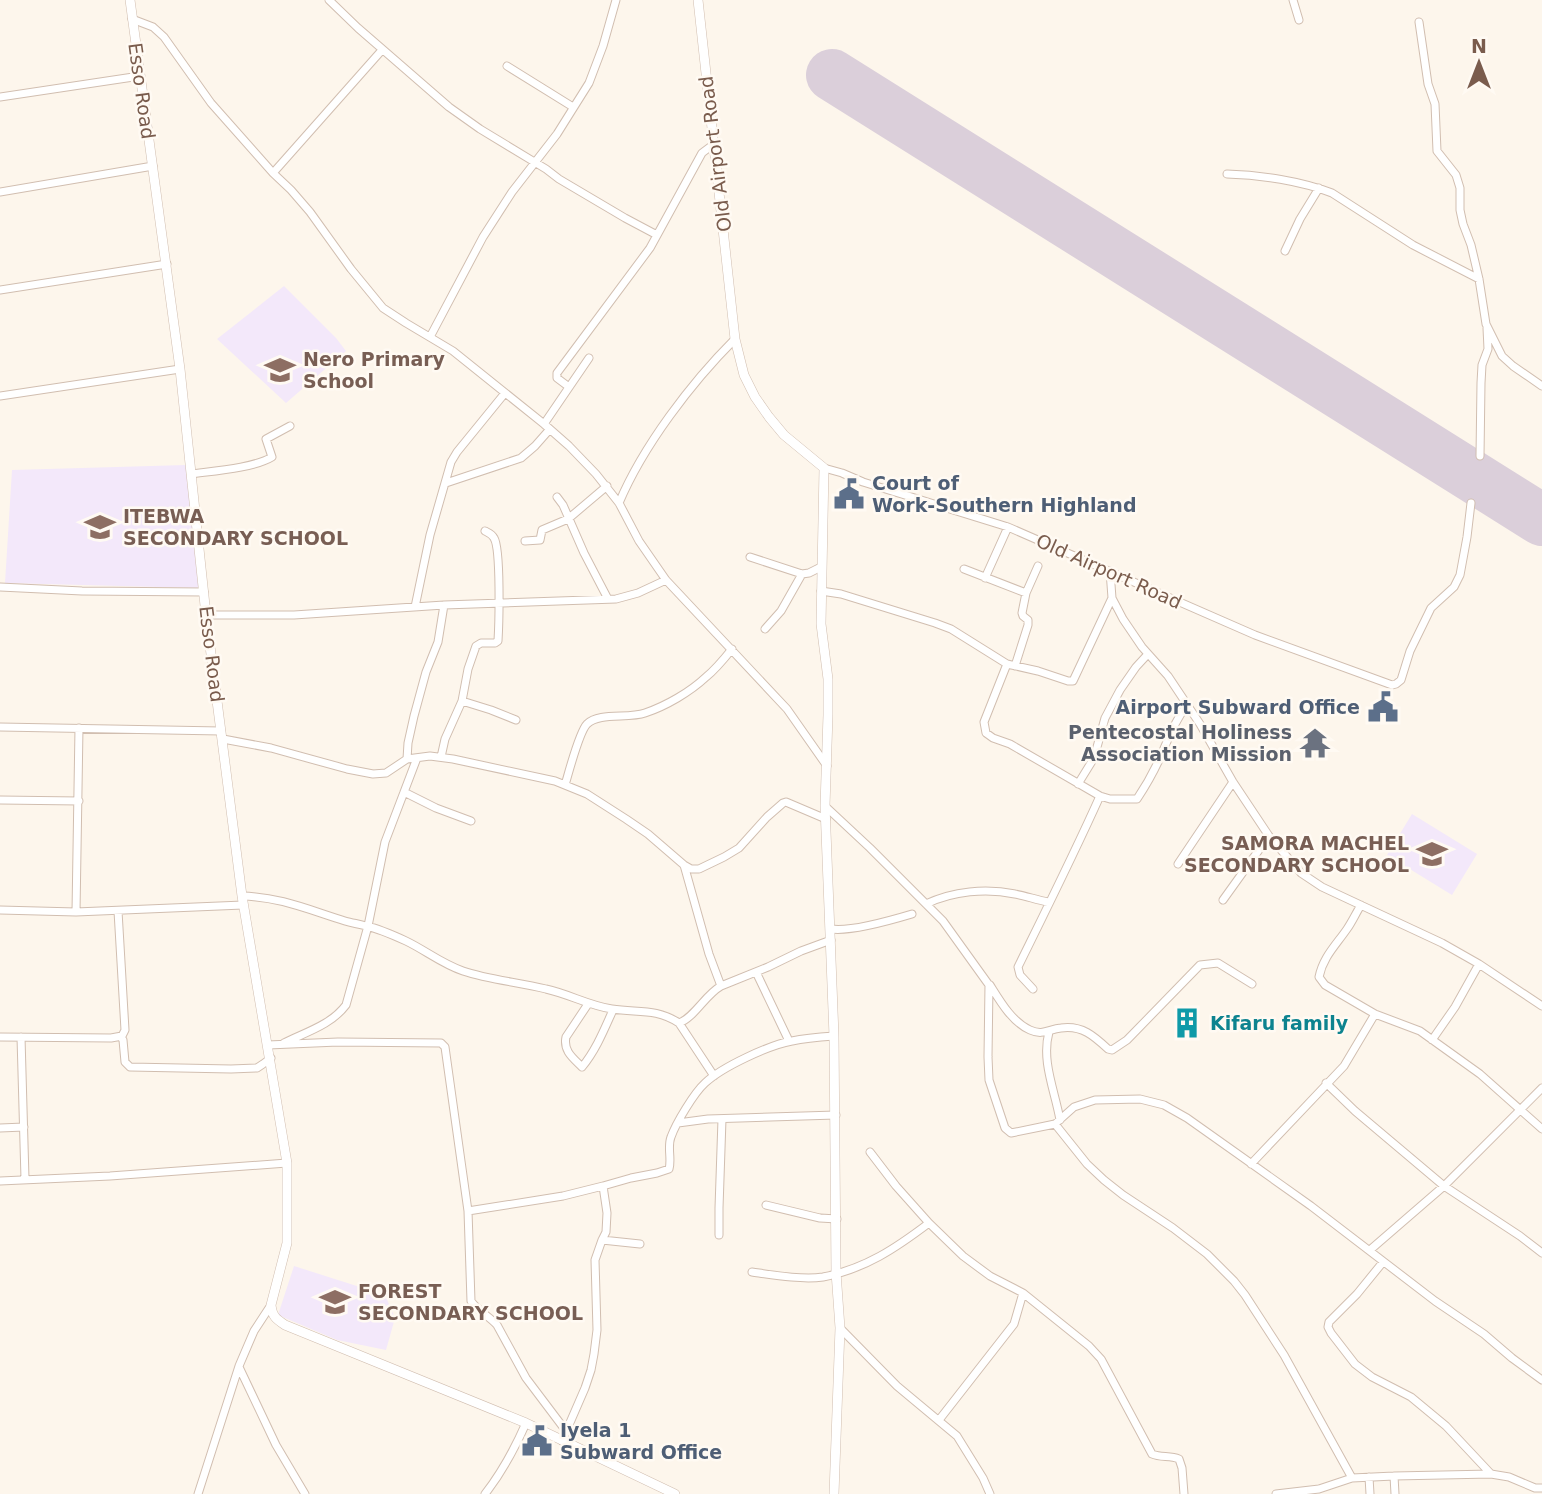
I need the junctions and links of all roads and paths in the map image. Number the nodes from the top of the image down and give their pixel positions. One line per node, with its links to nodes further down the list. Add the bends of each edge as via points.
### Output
1 (130, 0): 6 (street, Esso Road)
2 (329, 0): 9 (street)
3 (616, 0): 13 (street, via 604,46)
4 (698, 0): 14 (street, Old Airport Road)
5 (1293, 0): 7 (street)
6 (132, 19): 11 (street, Esso Road); 17 (street, via 164,37 211,103)
7 (1299, 20)
8 (1419, 22): 24 (street, via 1435,104 1437,151 1456,175 1463,225)
9 (382, 50): 15 (street, via 449,107); 17 (street)
10 (507, 66): 13 (street)
11 (140, 76): 12 (street); 16 (street, Esso Road)
12 (0, 97)
13 (573, 107): 15 (street)
14 (714, 144): 21 (street, via 702,153); 28 (street, Old Airport Road)
15 (535, 163): 21 (street); 27 (street, via 483,237)
16 (153, 166): 20 (street); 23 (street, Esso Road)
17 (273, 173): 27 (street, via 310,212 383,308)
18 (1227, 174): 19 (street)
19 (1319, 188): 22 (street); 24 (street)
20 (0, 192)
21 (657, 236): 32 (street, via 557,373)
22 (1285, 251)
23 (167, 264): 25 (street); 30 (street, Esso Road)
24 (1479, 279): 26 (street)
25 (0, 290)
26 (1486, 324): 31 (street, via 1502,356); 37 (street)
27 (430, 337): 33 (street)
28 (735, 339): 38 (street, Old Airport Road, via 755,397 784,435); 44 (street, via 670,417)
29 (589, 358): 32 (street)
30 (180, 369): 34 (street); 39 (street, Esso Road)
31 (1542, 386)
32 (569, 387): 36 (street)
33 (505, 393): 36 (street); 40 (street, via 457,452)
34 (0, 396)
35 (290, 426): 39 (street, via 266,439 269,460)
36 (547, 426): 40 (street, via 521,458); 41 (street)
37 (1480, 456)
38 (824, 468): 46 (street, Old Airport Road); 51 (street)
39 (191, 474): 59 (street, Esso Road)
40 (446, 483): 65 (street)
41 (607, 486): 44 (street); 45 (street)
42 (557, 497): 45 (street)
43 (1471, 502): 53 (street, Old Airport Road, via 1460,575 1432,608 1401,680 1392,685 1255,635)
44 (619, 503): 56 (street)
45 (568, 519): 48 (street, via 542,530 540,540); 62 (street)
46 (1008, 527): 53 (street, Old Airport Road); 55 (street)
47 (485, 531): 63 (street, via 495,539)
48 (525, 541)
49 (750, 557): 54 (street)
50 (1038, 566): 60 (street)
51 (821, 567): 54 (street); 58 (street)
52 (964, 569): 55 (street)
53 (1110, 572): 61 (street)
54 (802, 574): 67 (street)
55 (985, 578): 60 (street)
56 (666, 580): 62 (street, via 638,593); 68 (street)
57 (0, 587): 59 (street)
58 (821, 591): 70 (street, via 951,629); 80 (street, via 828,679)
59 (204, 592): 66 (street, Esso Road)
60 (1026, 593): 70 (street, via 1022,613 1028,625)
61 (1112, 598): 69 (street); 70 (street, via 1073,681)
62 (608, 599): 63 (street)
63 (500, 604): 64 (street); 71 (street, via 498,641 476,646)
64 (444, 606): 65 (street); 79 (street)
65 (415, 607): 66 (street)
66 (206, 615): 76 (street, Esso Road)
67 (765, 629)
68 (732, 649): 80 (street, via 787,709); 83 (street, via 700,682 651,711 589,722)
69 (1148, 654): 72 (street); 82 (street, via 1115,699 1094,758)
70 (1011, 665): 82 (street, via 984,722 986,733)
71 (461, 701): 73 (street); 77 (street)
72 (1187, 705): 81 (street); 85 (street, via 1137,799)
73 (516, 720)
74 (0, 727): 75 (street)
75 (79, 728): 76 (street); 87 (street)
76 (222, 735): 79 (street, via 373,774 386,773); 95 (street, Esso Road)
77 (441, 757): 78 (street); 83 (street)
78 (417, 758): 79 (street); 84 (street)
79 (407, 760)
80 (827, 766): 88 (street)
81 (1233, 782): 91 (street); 92 (street)
82 (1078, 784): 85 (street)
83 (565, 785): 93 (street, via 626,819)
84 (404, 792): 90 (street); 103 (street, via 385,842)
85 (1100, 796): 96 (street)
86 (0, 800): 87 (street)
87 (79, 801): 101 (street)
88 (825, 806): 89 (street); 97 (street)
89 (826, 819): 93 (street, via 786,802 731,852 699,869); 104 (street)
90 (471, 821)
91 (1269, 836): 94 (street); 98 (street, via 1301,873)
92 (1178, 864)
93 (684, 865): 110 (street)
94 (1223, 900)
95 (243, 901): 100 (street); 103 (street, via 283,900); 125 (street, Esso Road)
96 (1048, 902): 97 (street, via 978,891); 111 (street, via 1018,967)
97 (926, 904): 109 (street)
98 (1361, 905): 106 (street); 115 (street, via 1329,951 1319,977)
99 (0, 910): 101 (street)
100 (118, 911): 101 (street); 121 (street, via 125,1030)
101 (76, 912)
102 (912, 915): 104 (street)
103 (368, 926): 112 (street, via 461,970); 124 (street, via 346,1005 327,1022)
104 (831, 929): 105 (street)
105 (831, 940): 107 (street); 118 (street)
106 (1479, 964): 113 (street); 122 (street)
107 (755, 972): 110 (street); 123 (street)
108 (1252, 984): 117 (street, via 1218,963 1200,965 1112,1050 1082,1029)
109 (989, 985): 117 (street, via 1023,1026); 133 (street, via 989,1080 1005,1128 1011,1133)
110 (721, 986): 116 (street)
111 (1033, 989)
112 (588, 1003): 114 (street); 114 (street, via 564,1042 582,1067)
113 (1542, 1006)
114 (613, 1010): 116 (street, via 662,1014)
115 (1375, 1014): 122 (street); 128 (street, via 1344,1066)
116 (679, 1023): 127 (street)
117 (1049, 1032): 133 (street, via 1046,1045)
118 (835, 1036): 123 (street); 131 (street)
119 (0, 1037): 120 (street)
120 (21, 1037): 121 (street); 135 (street)
121 (121, 1037): 126 (street, via 130,1067 257,1068)
122 (1432, 1040): 130 (street)
123 (789, 1041): 127 (street)
124 (280, 1044): 125 (street); 146 (street, via 442,1043)
125 (268, 1045): 126 (street, Esso Road)
126 (271, 1058): 139 (street, Esso Road)
127 (714, 1076): 134 (street, via 703,1084)
128 (1326, 1083): 140 (street); 144 (street)
129 (1542, 1088): 130 (street)
130 (1520, 1110): 137 (street); 144 (street)
131 (836, 1115): 132 (street); 147 (street)
132 (722, 1119): 134 (street); 149 (street)
133 (1058, 1122): 140 (street, via 1074,1107 1096,1100 1140,1099 1187,1118); 168 (street, via 1104,1180 1207,1254 1234,1280 1284,1355)
134 (678, 1123): 143 (street, via 670,1141 669,1169)
135 (24, 1127): 136 (street); 141 (street)
136 (0, 1128)
137 (1542, 1129)
138 (870, 1152): 148 (street)
139 (287, 1163): 141 (street); 158 (street, Esso Road, via 287,1243)
140 (1251, 1164): 152 (street)
141 (25, 1179): 142 (street)
142 (0, 1181)
143 (603, 1186): 146 (street); 150 (street, via 607,1224)
144 (1444, 1186): 152 (street); 153 (street)
145 (766, 1205): 147 (street)
146 (468, 1211): 164 (street, via 471,1301 497,1325)
147 (837, 1219): 156 (street)
148 (929, 1223): 156 (street, via 865,1265); 157 (street, via 980,1269)
149 (719, 1235)
150 (602, 1240): 151 (street); 164 (street, via 596,1260 597,1330 592,1370)
151 (640, 1244)
152 (1370, 1250): 154 (street)
153 (1542, 1253)
154 (1383, 1262): 161 (street); 165 (street, via 1329,1322 1331,1333 1355,1364 1411,1397)
155 (752, 1272): 156 (street, via 823,1277)
156 (836, 1272): 159 (street)
157 (1023, 1293): 162 (street, via 1014,1324); 177 (street, via 1101,1359 1152,1454 1179,1459)
158 (271, 1305): 160 (street); 163 (street, via 276,1319 285,1325)
159 (840, 1328): 162 (street, via 897,1386); 175 (street)
160 (239, 1366): 171 (street); 172 (street)
161 (1542, 1380)
162 (939, 1420): 176 (street, via 965,1447)
163 (526, 1423): 164 (street); 170 (street)
164 (564, 1436): 174 (street)
165 (1491, 1474): 167 (street); 169 (street)
166 (1369, 1476): 167 (street); 168 (street); 179 (street)
167 (1394, 1476): 180 (street)
168 (1352, 1478): 178 (street, via 1319,1489)
169 (1542, 1488)
170 (487, 1491): 173 (street)
171 (198, 1494)
172 (305, 1494)
173 (496, 1494)
174 (674, 1494)
175 (834, 1494)
176 (990, 1494)
177 (1184, 1494)
178 (1276, 1494)
179 (1370, 1494)
180 (1395, 1494)

